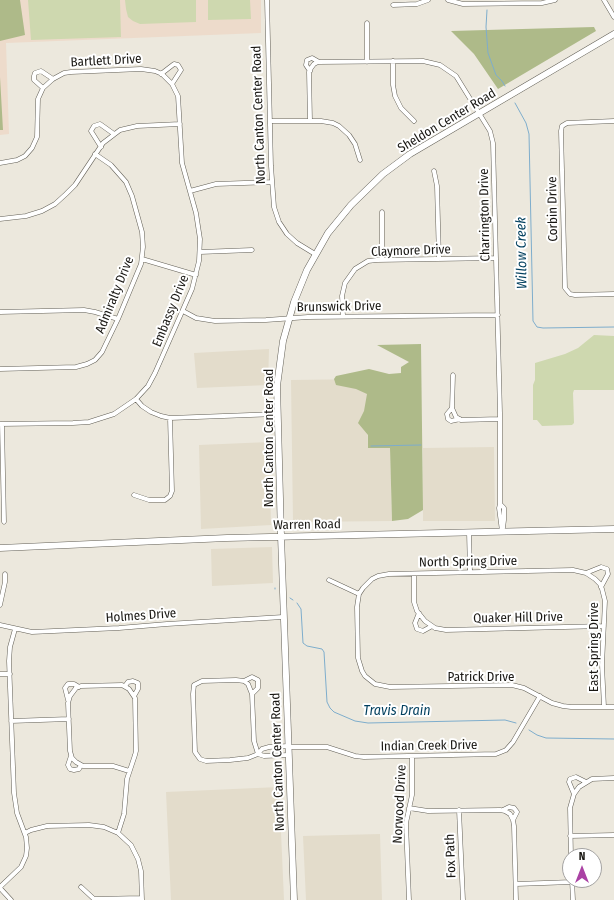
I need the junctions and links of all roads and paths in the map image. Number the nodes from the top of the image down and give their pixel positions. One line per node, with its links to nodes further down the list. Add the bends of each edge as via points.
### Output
1 (268, 0): 20 (street, North Canton Center Road)
2 (428, 0): 6 (street, via 417,4)
3 (448, 0): 4 (street, via 463,4 542,3)
4 (556, 0)
5 (604, 0): 7 (street)
6 (393, 4)
7 (614, 17)
8 (367, 23): 11 (street)
9 (614, 34): 19 (main road, Sheldon Center Road)
10 (319, 62): 11 (street, Charrington Drive); 13 (street, Charrington Drive, via 312,66); 13 (street, Charrington Drive, via 312,58 307,60 306,65)
11 (367, 62): 12 (street, Charrington Drive)
12 (393, 62): 19 (street, Charrington Drive, via 428,61 446,68 459,80); 22 (street, via 395,96 401,108)
13 (310, 71): 21 (street)
14 (161, 74): 15 (street, Bartlett Drive, via 147,69 133,69 71,72); 16 (street, Bartlett Drive); 17 (street, via 174,64 178,65 181,70)
15 (53, 79): 18 (street, Bartlett Drive); 18 (street, via 41,71 35,73 34,80)
16 (168, 79): 17 (street, Embassy Drive)
17 (172, 84): 24 (street, Embassy Drive, via 179,101)
18 (43, 88): 29 (street, via 37,103 34,145 21,158)
19 (479, 114): 37 (main road, Sheldon Center Road, via 410,154 383,174 344,214); 38 (street, Charrington Drive, via 490,131 493,143)
20 (270, 121): 21 (street); 31 (street, North Canton Center Road)
21 (310, 121): 28 (street, via 326,121 339,126 355,144)
22 (414, 121)
23 (614, 121): 43 (street, Corbin Drive, via 571,122 563,125 561,131 565,288 575,295)
24 (180, 124): 25 (street, via 137,126); 32 (street, Embassy Drive, via 182,163)
25 (114, 134): 26 (street); 26 (street, via 100,124 94,126 91,131)
26 (100, 147): 27 (street)
27 (95, 154): 34 (street, via 72,188 55,204 26,216); 39 (street, Admiralty Drive, via 115,169 129,189 142,232)
28 (360, 160)
29 (0, 163)
30 (434, 171): 40 (street, via 437,186)
31 (272, 182): 32 (street, via 216,184); 37 (street, North Canton Center Road, via 274,207 281,226 293,240)
32 (190, 191): 36 (street, Embassy Drive, via 199,227)
33 (382, 212): 41 (street)
34 (0, 219)
35 (252, 250): 36 (street)
36 (200, 252): 42 (street, Embassy Drive)
37 (315, 254): 49 (main road, North Canton Center Road, via 300,284)
38 (496, 258): 40 (street, Claymore Drive); 46 (street, Charrington Drive)
39 (142, 259): 42 (street); 48 (street, Admiralty Drive)
40 (439, 259): 41 (street, Claymore Drive)
41 (382, 260): 47 (street, Claymore Drive, via 372,260 363,264 349,275 343,290)
42 (196, 275): 44 (street, Embassy Drive)
43 (614, 294)
44 (183, 311): 49 (street, Brunswick Drive, via 196,318 211,321); 52 (street, Embassy Drive, via 155,373 148,386)
45 (0, 312): 48 (street, via 84,310)
46 (498, 315): 47 (street, Brunswick Drive); 57 (street, Charrington Drive)
47 (343, 316): 49 (street, Brunswick Drive)
48 (118, 319): 50 (street, Admiralty Drive, via 102,352 87,364 76,367)
49 (288, 319): 54 (main road, North Canton Center Road, via 279,363)
50 (0, 369)
51 (453, 375): 53 (street)
52 (136, 399): 55 (street, via 151,412); 58 (street, Embassy Drive, via 114,414 89,422)
53 (452, 408): 56 (street, via 454,415); 56 (street, via 447,414 448,419)
54 (277, 414): 55 (street); 64 (main road, North Canton Center Road)
55 (170, 418): 59 (street, via 170,496 165,500 149,500)
56 (460, 419): 57 (street)
57 (500, 419): 62 (street, Charrington Drive)
58 (1, 424): 60 (street)
59 (134, 495)
60 (4, 522)
61 (614, 529): 62 (main road, Warren Road)
62 (502, 531): 63 (main road, Warren Road)
63 (469, 532): 64 (main road, Warren Road); 67 (street)
64 (280, 536): 65 (main road, Warren Road); 77 (main road, North Canton Center Road)
65 (0, 548)
66 (607, 569): 68 (street, North Spring Drive, via 601,567); 73 (street, East Spring Drive, via 608,574)
67 (470, 572): 68 (street, North Spring Drive, via 573,570); 70 (street, North Spring Drive)
68 (586, 573): 71 (street, North Spring Drive)
69 (5, 574): 75 (street)
70 (414, 574): 74 (street, North Spring Drive, via 378,576 367,583); 76 (street, Quaker Hill Drive, via 414,602)
71 (595, 579): 73 (street, East Spring Drive)
72 (329, 580): 74 (street)
73 (601, 587): 80 (street, East Spring Drive, via 605,601)
74 (359, 594): 89 (street, Patrick Drive, via 358,658 362,670 375,684 390,688 512,685)
75 (0, 605)
76 (418, 614): 79 (street, Quaker Hill Drive); 79 (street, Quaker Hill Drive, via 415,623 417,629 423,632)
77 (283, 617): 81 (street, Holmes Drive, via 32,632); 95 (main road, North Canton Center Road)
78 (0, 625): 81 (street, Holmes Drive)
79 (432, 626): 80 (street, Quaker Hill Drive, via 446,630)
80 (604, 626): 91 (street, East Spring Drive)
81 (15, 629): 83 (street, via 10,652)
82 (0, 674): 83 (street)
83 (10, 674): 94 (street)
84 (244, 681): 87 (street); 87 (street, via 252,677 258,680 259,685); 96 (street, via 202,681 194,685 195,752 198,758 206,761 239,759)
85 (125, 686): 86 (street); 88 (street); 88 (street, via 128,682 138,683)
86 (79, 687): 90 (street); 90 (street, via 68,684 65,688)
87 (252, 694): 96 (street, via 253,733)
88 (134, 696): 101 (street, via 136,746)
89 (540, 696): 91 (street, Patrick Drive, via 563,706); 99 (street, Indian Creek Drive, via 513,742 501,752 492,755)
90 (68, 700): 93 (street)
91 (604, 707): 92 (street, Patrick Drive)
92 (614, 707)
93 (68, 720): 94 (street); 98 (street)
94 (11, 721): 109 (street, via 15,800)
95 (288, 746): 96 (street, Indian Creek Drive, via 262,749); 97 (main road, North Canton Center Road); 99 (street, Indian Creek Drive, via 327,746 359,757)
96 (258, 754): 97 (street)
97 (288, 755): 121 (main road, North Canton Center Road)
98 (71, 756): 100 (street); 100 (street, via 68,765 70,769 78,769)
99 (412, 756): 105 (street, Norwood Drive, via 413,784)
100 (81, 765): 101 (street, via 113,766)
101 (129, 771): 110 (street, via 124,814)
102 (614, 778): 103 (street, via 596,778)
103 (586, 782): 104 (street); 104 (street, via 572,777 569,782)
104 (574, 794): 112 (street, via 570,808)
105 (408, 808): 106 (street, via 428,811); 122 (street, Norwood Drive, via 406,827)
106 (459, 810): 107 (street); 123 (street, Fox Path)
107 (502, 810): 108 (street, via 510,814); 108 (street, via 514,808 517,812)
108 (513, 820): 115 (street)
109 (25, 833): 110 (street, via 47,826 89,825 104,827); 116 (street, via 27,848 24,862)
110 (118, 833): 119 (street, via 131,845 138,858)
111 (614, 835): 112 (street)
112 (570, 836): 113 (street)
113 (571, 848)
114 (562, 882): 115 (street)
115 (516, 884): 124 (street)
116 (0, 887): 120 (street)
117 (81, 887): 119 (street, via 94,899)
118 (572, 888): 125 (street)
119 (142, 899)
120 (10, 900)
121 (294, 900)
122 (409, 900)
123 (462, 900)
124 (516, 900)
125 (573, 900)

